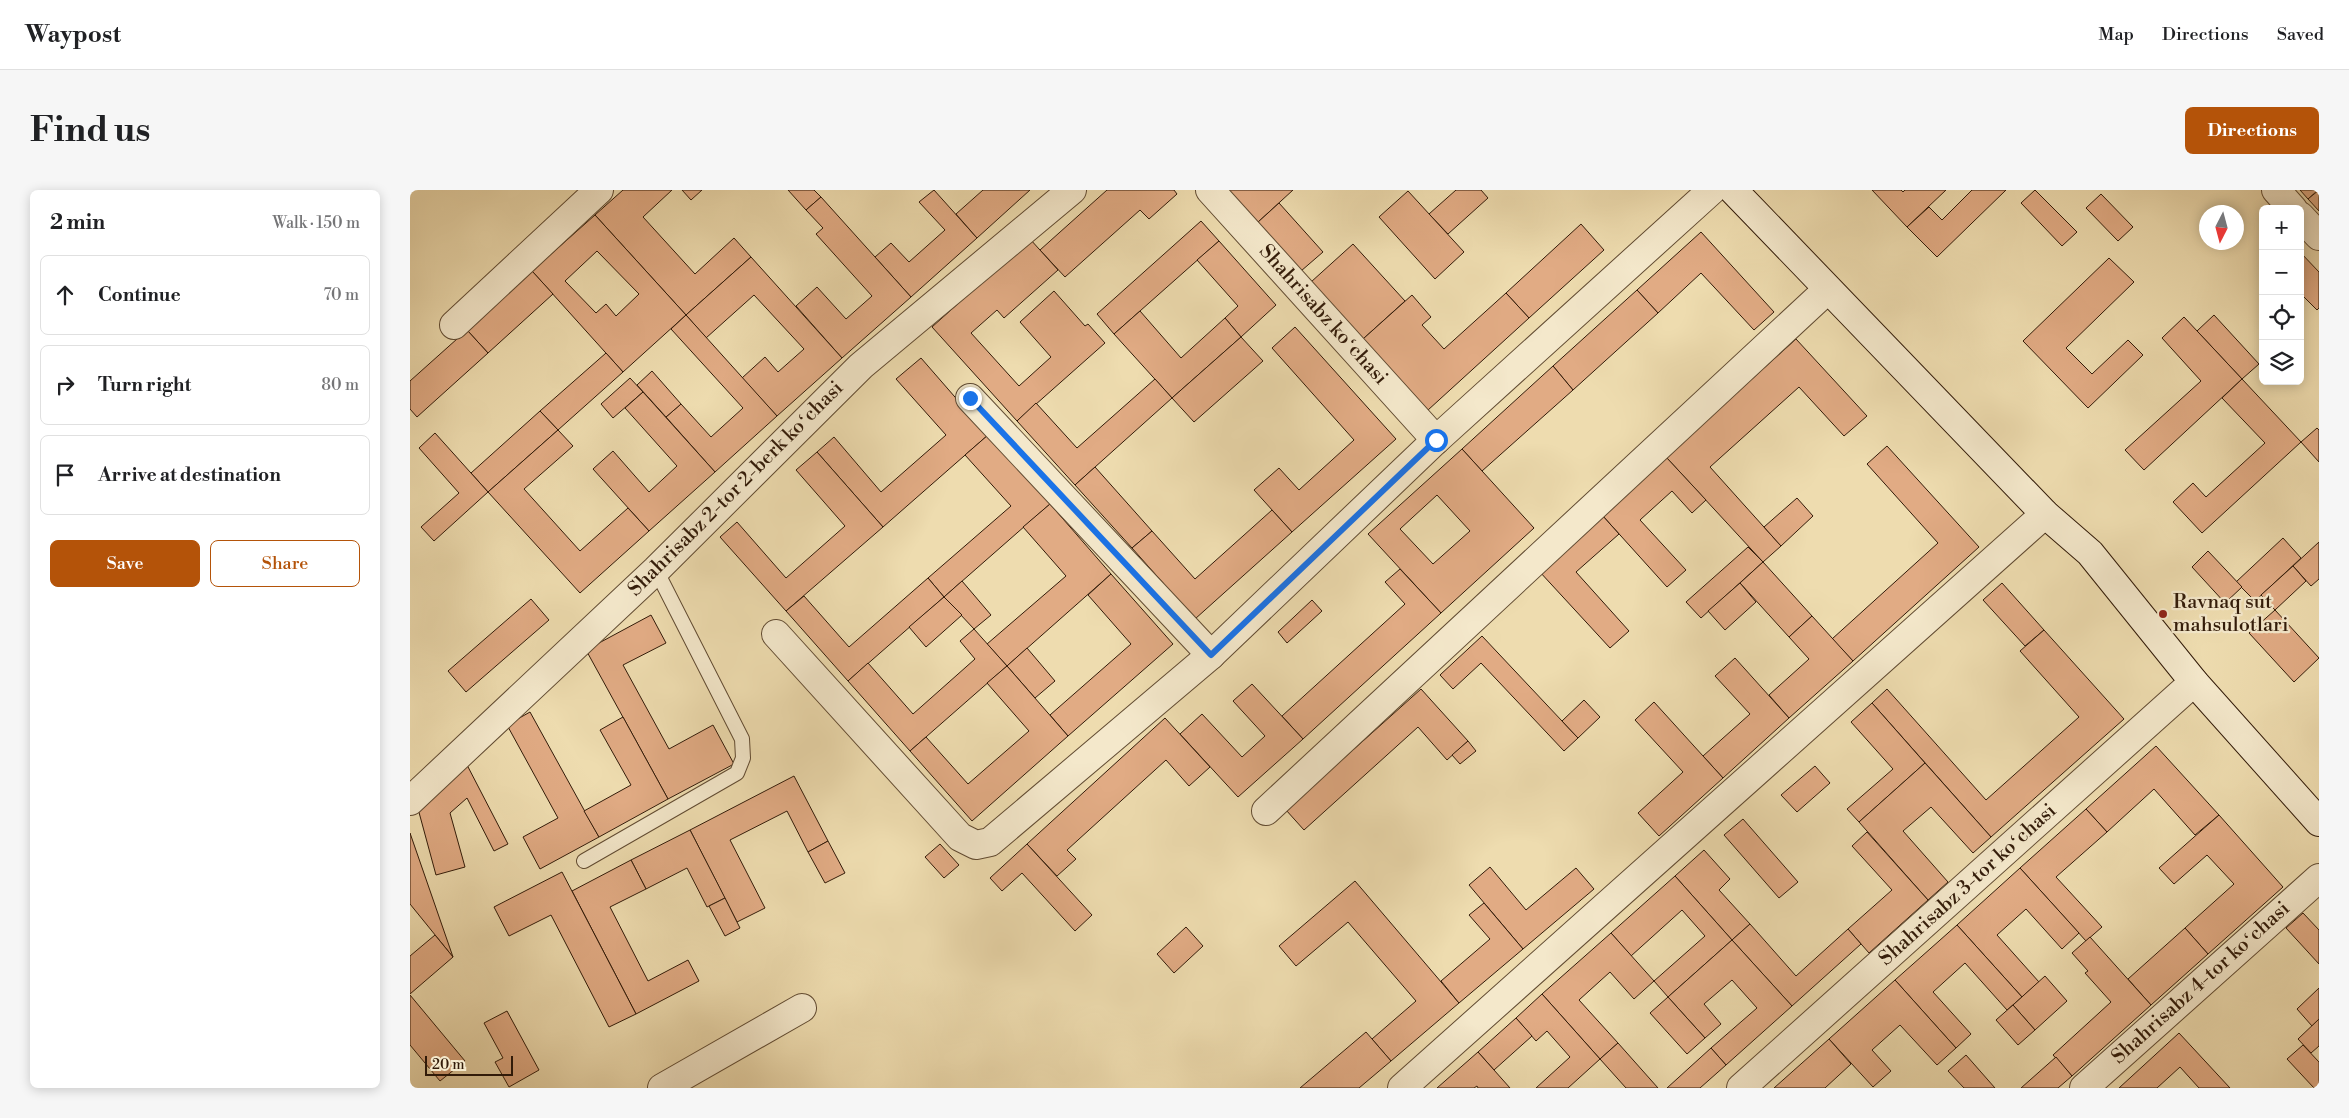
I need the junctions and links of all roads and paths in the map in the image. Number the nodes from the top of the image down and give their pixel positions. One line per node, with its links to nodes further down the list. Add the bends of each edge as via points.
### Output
1 (599, 190): 11 (street)
2 (1072, 190): 15 (street, Shahrisabz 2-tor 2-berk koʻchasi, via 861,366)
3 (1210, 190): 13 (street, Shahrisabz koʻchasi)
4 (1712, 190): 13 (street)
5 (1733, 190): 10 (street)
6 (2276, 190): 7 (street)
7 (2289, 205)
8 (2304, 220): 9 (street)
9 (2319, 236)
10 (1827, 290): 14 (street); 20 (street)
11 (454, 325)
12 (970, 398): 17 (street)
13 (1436, 440): 17 (street)
14 (2045, 514): 18 (street, via 2090,553); 26 (street)
15 (656, 570): 19 (street, Shahrisabz 2-tor 2-berk koʻchasi); 22 (lane, via 742,739 743,758 738,773)
16 (776, 634): 17 (street, via 960,838 976,845 990,842)
17 (1211, 655)
18 (2194, 682): 21 (street); 27 (street, Shahrisabz 3-tor koʻchasi)
19 (413, 793)
20 (1266, 811)
21 (2319, 822)
22 (584, 860)
23 (2319, 878): 28 (street, Shahrisabz 4-tor koʻchasi)
24 (802, 1008): 25 (street)
25 (662, 1088)
26 (1402, 1088)
27 (1741, 1088)
28 (2084, 1088)

